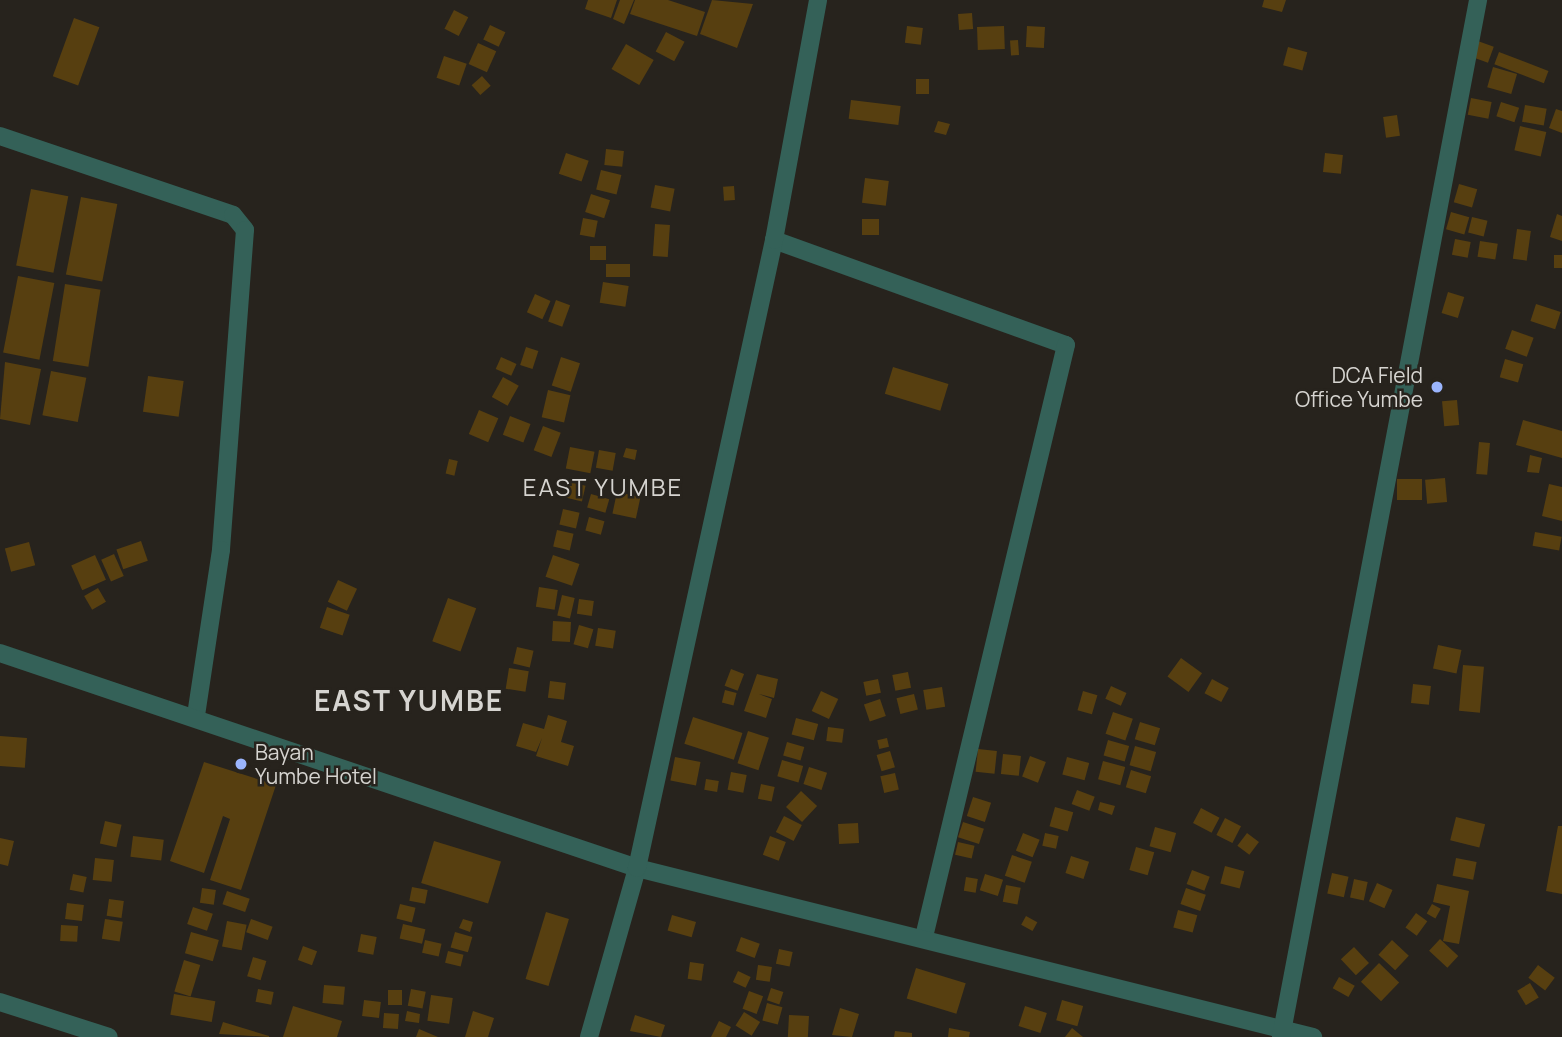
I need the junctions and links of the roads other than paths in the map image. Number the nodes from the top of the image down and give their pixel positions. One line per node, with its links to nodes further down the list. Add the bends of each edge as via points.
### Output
1 (818, 0): 4 (street)
2 (1478, 0): 10 (street)
3 (0, 136): 6 (street, via 222,210 245,230 221,550)
4 (774, 240): 7 (street); 8 (street, via 1066,345)
5 (0, 653): 6 (street)
6 (196, 716): 7 (street)
7 (637, 868): 8 (street); 12 (street)
8 (924, 937): 10 (street)
9 (0, 1002): 11 (street)
10 (1281, 1035): 13 (street)
11 (109, 1037)
12 (589, 1037)
13 (1313, 1037)

